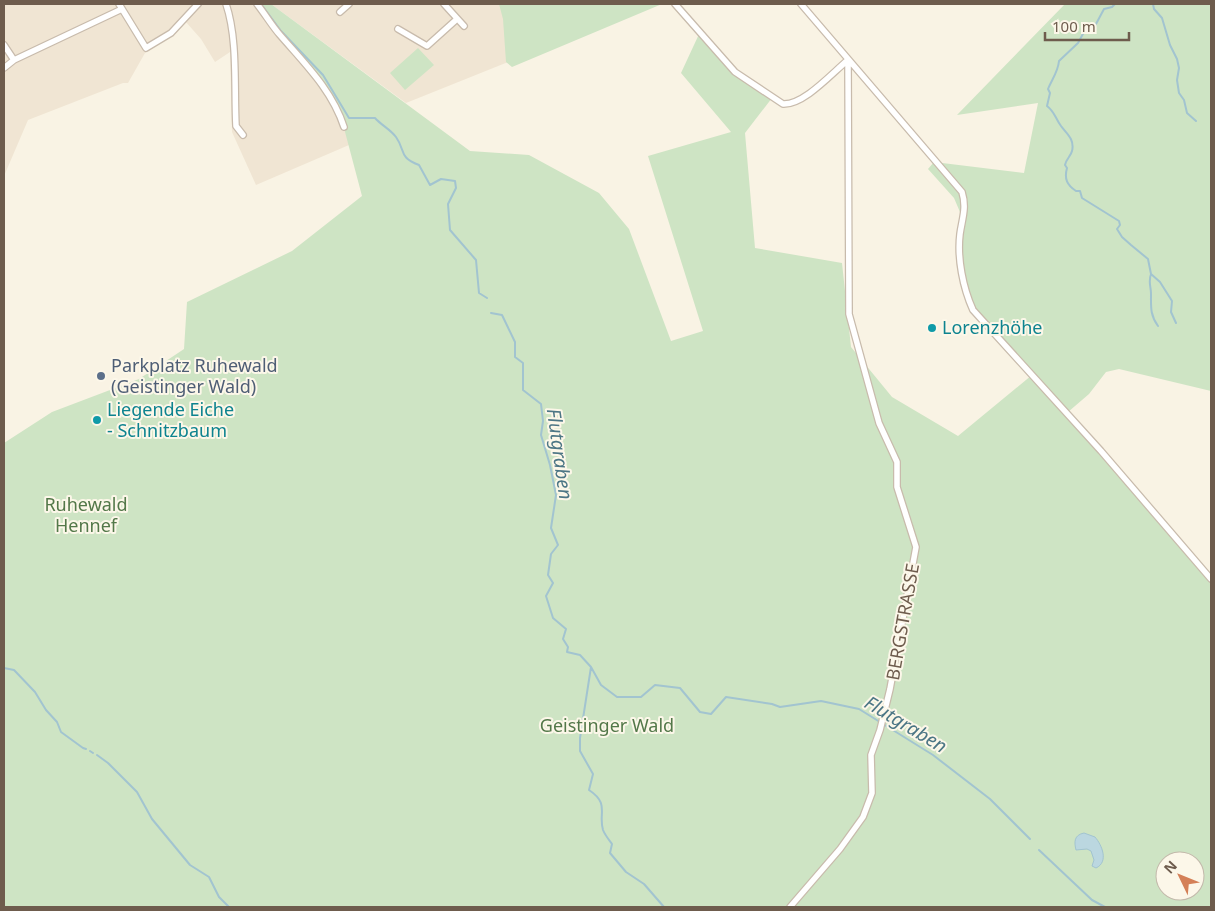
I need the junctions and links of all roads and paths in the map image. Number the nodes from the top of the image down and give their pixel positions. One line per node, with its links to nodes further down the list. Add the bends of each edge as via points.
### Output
1 (198, 4): 8 (street, via 171,33 146,48)
2 (226, 4): 18 (street, via 233,33 236,126)
3 (257, 4): 17 (street, via 322,84)
4 (347, 4): 9 (street)
5 (444, 4): 10 (street)
6 (675, 4): 15 (street, via 735,72 783,104 801,100)
7 (801, 4): 15 (street)
8 (120, 6): 14 (street)
9 (340, 12)
10 (457, 19): 11 (street); 12 (street, via 427,46)
11 (464, 26)
12 (398, 29)
13 (4, 45): 14 (street)
14 (14, 60): 16 (street)
15 (848, 60): 19 (street, via 962,192 966,208 960,236 962,274 973,310); 20 (street, BERGSTRASSE, via 849,314 878,423 897,462 897,487 916,547 890,689 871,755 872,793 863,817 840,849)
16 (4, 68)
17 (344, 127)
18 (243, 135)
19 (1211, 579)
20 (790, 907)

